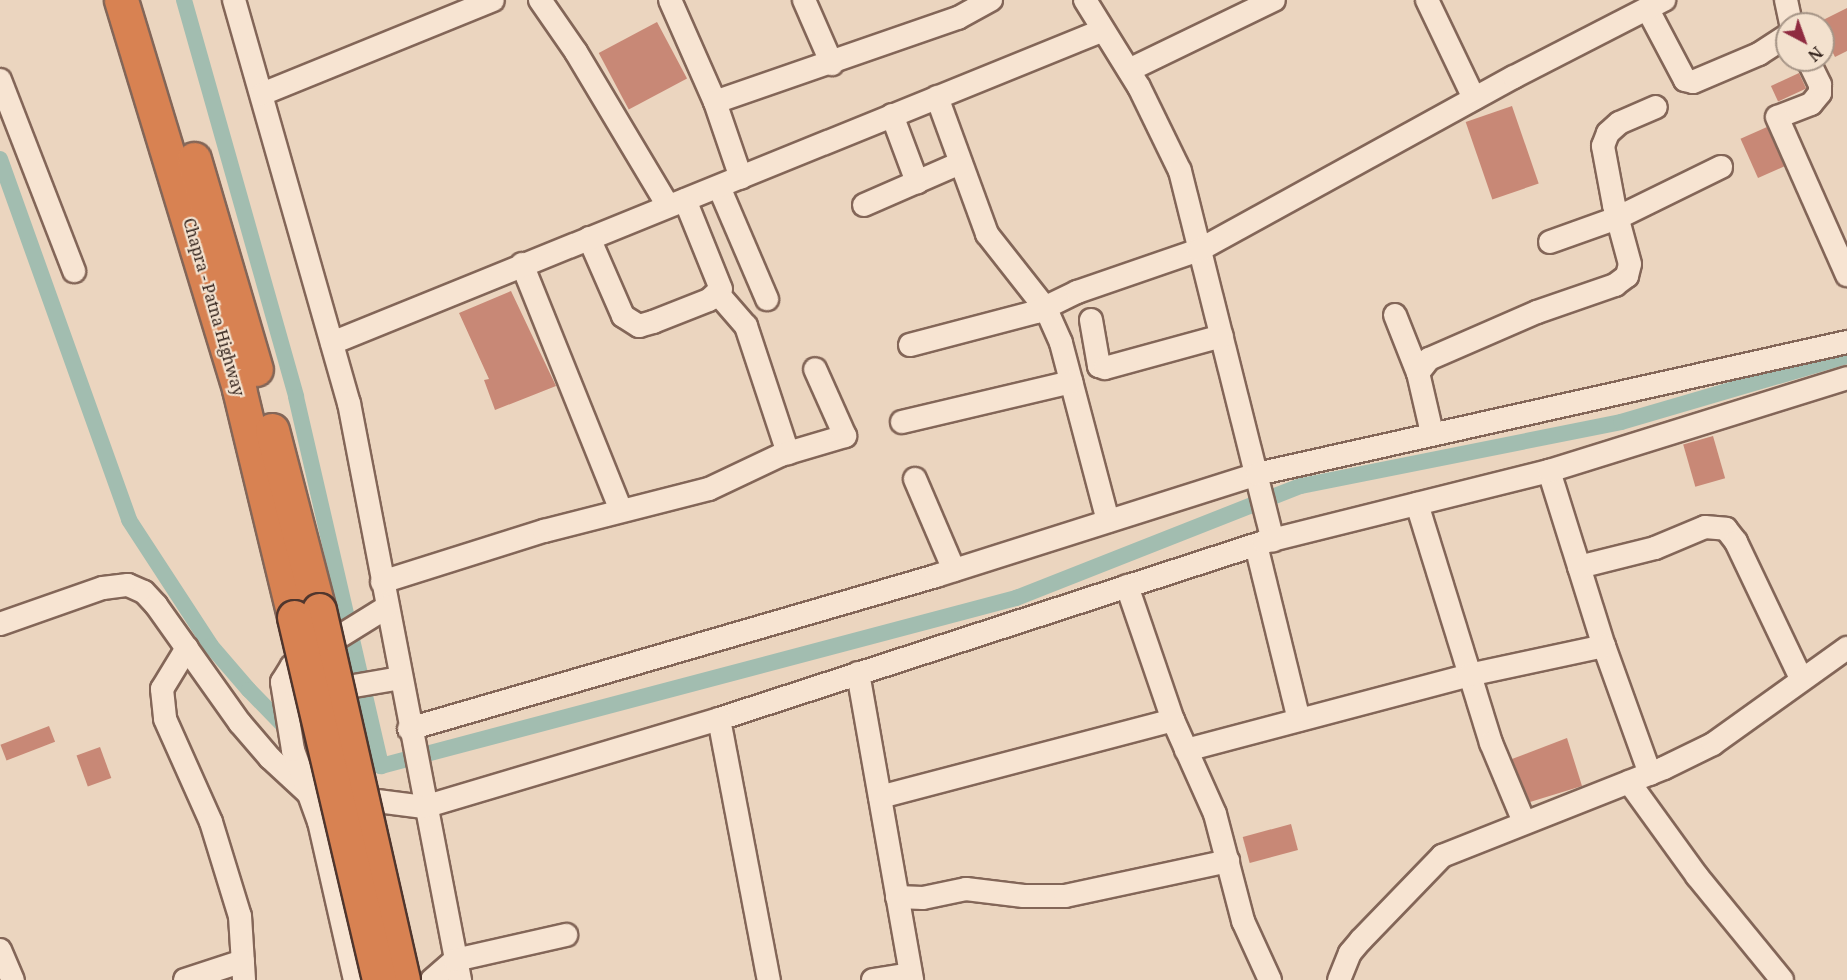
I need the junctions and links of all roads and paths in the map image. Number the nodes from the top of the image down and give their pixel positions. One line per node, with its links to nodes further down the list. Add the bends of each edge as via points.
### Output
1 (121, 0): 67 (highway, Chapra - Patna Highway)
2 (144, 0): 67 (highway, Chapra - Patna Highway, via 243,318)
3 (234, 0): 19 (street)
4 (493, 0): 19 (street)
5 (540, 0): 30 (street)
6 (670, 0): 22 (street)
7 (804, 0): 15 (street)
8 (991, 0): 15 (street, via 958,18)
9 (1085, 0): 13 (street)
10 (1427, 0): 21 (street)
11 (1266, 2): 16 (street)
12 (1656, 5): 14 (street, via 1685,80 1693,82); 21 (street)
13 (1101, 31): 16 (street); 20 (street)
14 (1775, 44)
15 (832, 64): 22 (street)
16 (1129, 70): 35 (street, via 1180,171)
17 (1812, 72): 38 (street, via 1820,93 1811,104 1777,117)
18 (0, 80): 37 (street)
19 (262, 94): 46 (street)
20 (937, 97): 24 (street); 25 (street)
21 (1474, 98): 35 (street)
22 (715, 102): 27 (street)
23 (1656, 107): 32 (street, via 1619,123 1608,133 1604,146)
24 (892, 115): 27 (street); 28 (street)
25 (960, 163): 28 (street); 41 (street, via 987,234)
26 (1721, 168): 32 (street)
27 (741, 178): 29 (street)
28 (917, 182): 31 (street)
29 (719, 187): 30 (street); 40 (street)
30 (677, 203): 33 (street); 39 (street, via 721,289)
31 (864, 205)
32 (1617, 218): 34 (street); 49 (street, via 1630,264 1627,276 1615,285 1451,347 1429,359)
33 (588, 238): 36 (street); 39 (street, via 617,305 631,324 653,322)
34 (1550, 242)
35 (1198, 250): 41 (street, via 1077,292); 44 (street)
36 (522, 264): 46 (street); 59 (street)
37 (74, 271)
38 (1847, 275)
39 (718, 295): 54 (street, via 746,326)
40 (767, 299)
41 (1046, 309): 47 (street); 51 (street, via 1062,343)
42 (1395, 315): 49 (street)
43 (1091, 320): 44 (street, via 1099,366 1105,368)
44 (1222, 336): 56 (street)
45 (1847, 342): 53 (street)
46 (332, 343): 64 (street, via 349,403)
47 (910, 345)
48 (816, 369): 54 (street, via 845,436)
49 (1418, 373): 53 (street)
50 (1847, 378): 55 (street)
51 (1071, 382): 52 (street); 60 (street)
52 (902, 422)
53 (1432, 433): 56 (street)
54 (788, 453): 59 (street, via 709,489)
55 (1549, 471): 58 (street); 62 (street)
56 (1258, 478): 60 (street); 61 (street, via 1266,510)
57 (915, 479): 63 (street)
58 (1418, 504): 61 (street); 75 (street)
59 (621, 510): 64 (street)
60 (1108, 521): 63 (street)
61 (1264, 542): 65 (street); 80 (street)
62 (1579, 567): 71 (street); 77 (street, via 1655,549 1706,526 1726,529)
63 (954, 570): 81 (street)
64 (382, 582): 68 (street)
65 (1127, 586): 74 (street); 79 (street)
66 (144, 592): 69 (street, via 128,585 103,588); 70 (street); 72 (street)
67 (305, 607): 99 (highway, bridge); 100 (highway, bridge)
68 (378, 612): 76 (street); 82 (street, via 292,666 282,682)
69 (0, 624)
70 (0, 638)
71 (1604, 646): 75 (street); 84 (street)
72 (187, 648): 85 (street, via 248,732); 93 (street, via 162,689 165,719 212,822 240,916)
73 (1847, 648): 77 (street)
74 (858, 673): 78 (street); 86 (street)
75 (1469, 675): 80 (street); 88 (street)
76 (400, 678): 81 (street); 82 (street, via 295,695)
77 (1801, 678): 84 (street, via 1713,744)
78 (719, 719): 87 (street); 102 (street)
79 (1173, 720): 83 (street); 86 (street)
80 (1299, 720): 83 (street)
81 (411, 735): 87 (street)
82 (297, 737): 85 (street)
83 (1186, 750): 89 (street, via 1215,814)
84 (1639, 778): 88 (street); 106 (street, via 1697,876)
85 (311, 793): 87 (street); 98 (street)
86 (880, 797): 90 (street)
87 (423, 798): 94 (street)
88 (1524, 822): 105 (street, via 1442,856 1350,953)
89 (1228, 861): 90 (street, via 1065,896 1024,897 966,889 923,898); 104 (street, via 1243,921)
90 (897, 897): 95 (street)
91 (566, 935): 94 (street)
92 (0, 950): 96 (street)
93 (244, 970): 97 (street)
94 (457, 970): 101 (street)
95 (911, 977): 103 (street)
96 (13, 980)
97 (185, 980)
98 (355, 980)
99 (379, 980)
100 (403, 980)
101 (432, 980)
102 (769, 980)
103 (873, 980)
104 (1270, 980)
105 (1339, 980)
106 (1782, 980)

